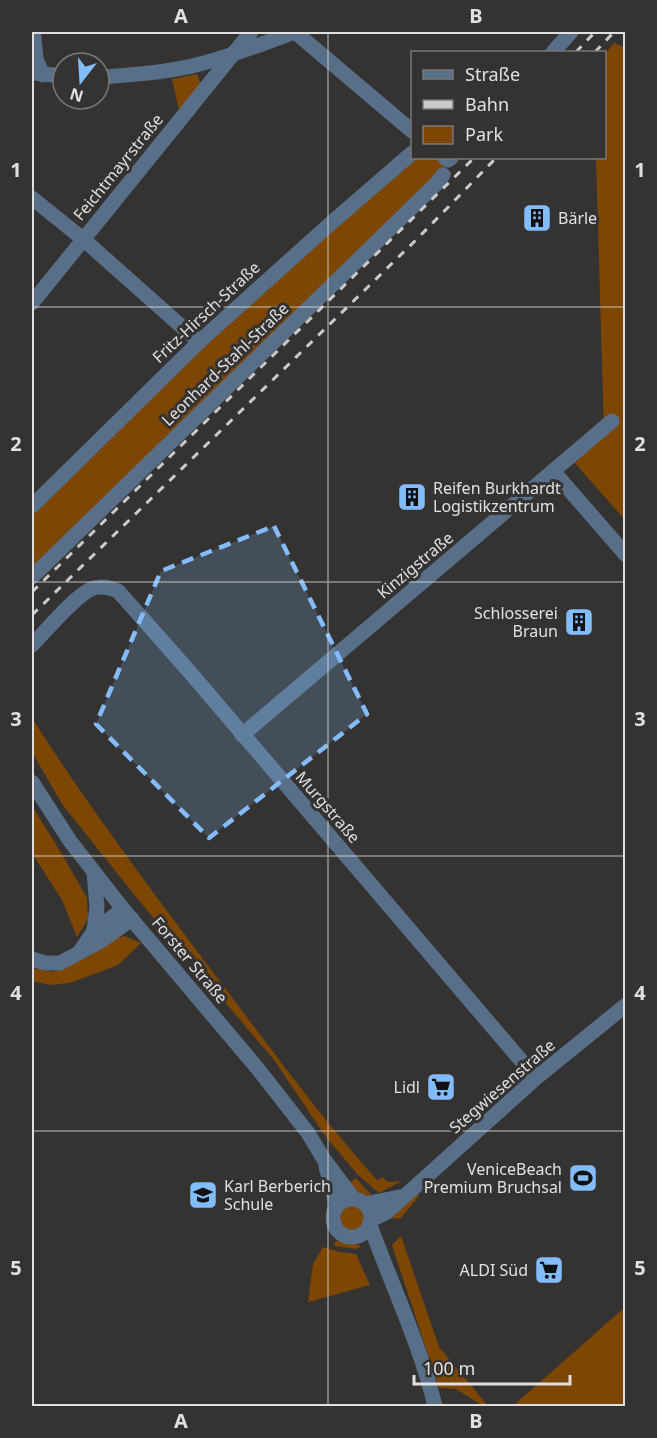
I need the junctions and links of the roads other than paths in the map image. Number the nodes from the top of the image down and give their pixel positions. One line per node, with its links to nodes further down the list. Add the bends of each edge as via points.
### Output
1 (251, 32): 6 (street, Feichtmayrstraße)
2 (295, 32): 6 (street); 9 (street)
3 (572, 32): 5 (street)
4 (35, 36): 7 (street)
5 (554, 51)
6 (231, 54): 8 (street, via 168,71); 13 (street, Feichtmayrstraße)
7 (37, 74)
8 (111, 75)
9 (411, 130)
10 (411, 154): 15 (street, Fritz-Hirsch-Straße)
11 (443, 175): 20 (street, Leonhard-Stahl-Straße)
12 (32, 198): 13 (street)
13 (83, 239): 14 (street, Feichtmayrstraße); 15 (street)
14 (32, 303)
15 (199, 342): 18 (street, Fritz-Hirsch-Straße)
16 (612, 421): 17 (street, Kinzigstraße)
17 (554, 471): 19 (street); 22 (street, Kinzigstraße)
18 (32, 506)
19 (626, 555)
20 (32, 577)
21 (32, 645): 22 (street, Murgstraße, via 81,596 98,587 112,588)
22 (242, 735): 30 (street, Murgstraße)
23 (32, 782): 24 (street, Forster Straße)
24 (94, 872): 25 (street, Forster Straße); 26 (street)
25 (127, 914): 26 (street); 27 (street, via 101,941); 31 (street, Forster Straße, via 258,1069)
26 (94, 931): 27 (street)
27 (81, 950): 28 (street, via 60,963)
28 (32, 959)
29 (626, 1005): 30 (street, Stegwiesenstraße)
30 (536, 1078): 32 (street, Stegwiesenstraße)
31 (323, 1158): 33 (street, Forster Straße); 34 (street, Forster Straße)
32 (404, 1196): 33 (street); 35 (street, Stegwiesenstraße)
33 (359, 1201): 34 (street, via 347,1199); 35 (street, via 371,1214)
34 (337, 1206): 36 (street, via 333,1216 337,1230)
35 (370, 1222): 36 (street, via 364,1233); 37 (street)
36 (355, 1237): 37 (street)
37 (384, 1266): 38 (street, via 406,1315)
38 (435, 1407)

